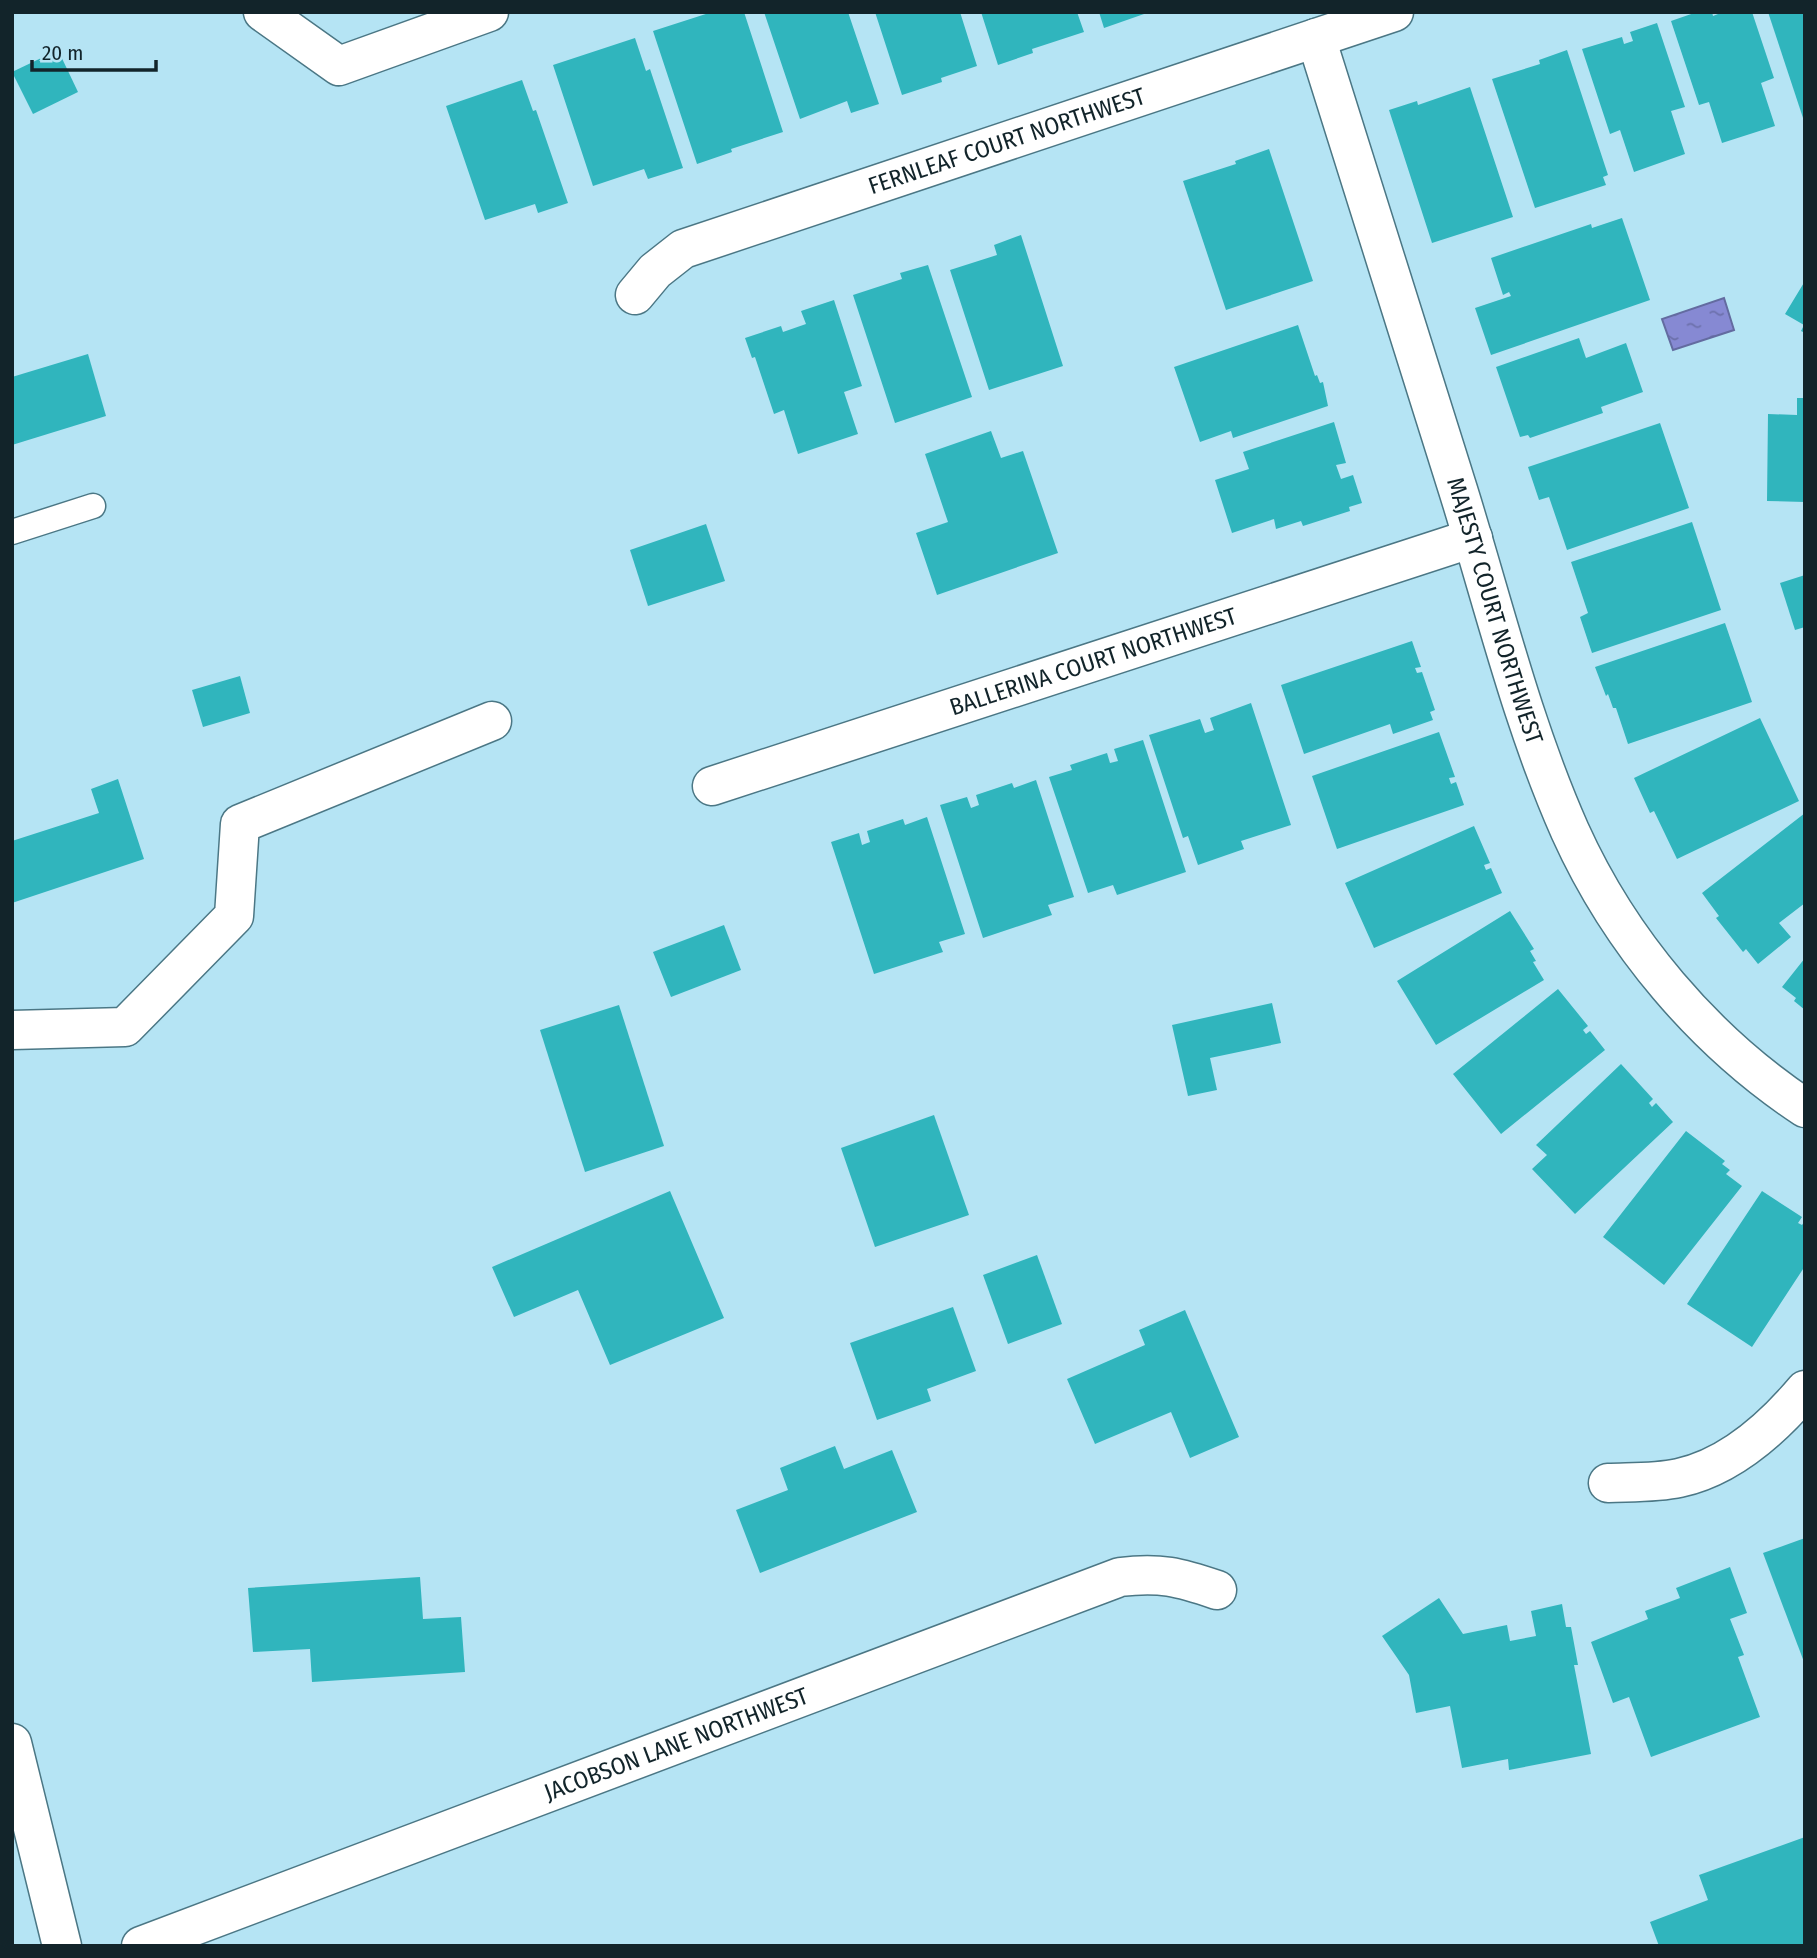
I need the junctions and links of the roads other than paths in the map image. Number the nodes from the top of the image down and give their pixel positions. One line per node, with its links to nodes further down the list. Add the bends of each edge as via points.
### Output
1 (263, 12): 2 (street, via 339,66)
2 (489, 12)
3 (1394, 12): 4 (street, FERNLEAF COURT NORTHWEST)
4 (1316, 38): 5 (street, FERNLEAF COURT NORTHWEST, via 683,250 655,271); 8 (street, MAJESTY COURT NORTHWEST)
5 (635, 295)
6 (93, 506): 7 (lane)
7 (12, 532)
8 (1473, 538): 10 (street, BALLERINA COURT NORTHWEST); 12 (street, MAJESTY COURT NORTHWEST, via 1548,775 1598,885 1669,986 1713,1035 1771,1086)
9 (492, 721): 11 (street, via 240,824 234,916 125,1027)
10 (712, 786)
11 (12, 1030)
12 (1805, 1108)
13 (1805, 1390): 14 (street, via 1751,1443 1709,1468 1678,1478)
14 (1608, 1483)
15 (1217, 1590): 18 (street, JACOBSON LANE NORTHWEST, via 1151,1573 1120,1577)
16 (12, 1743): 17 (street)
17 (62, 1946)
18 (141, 1946)

